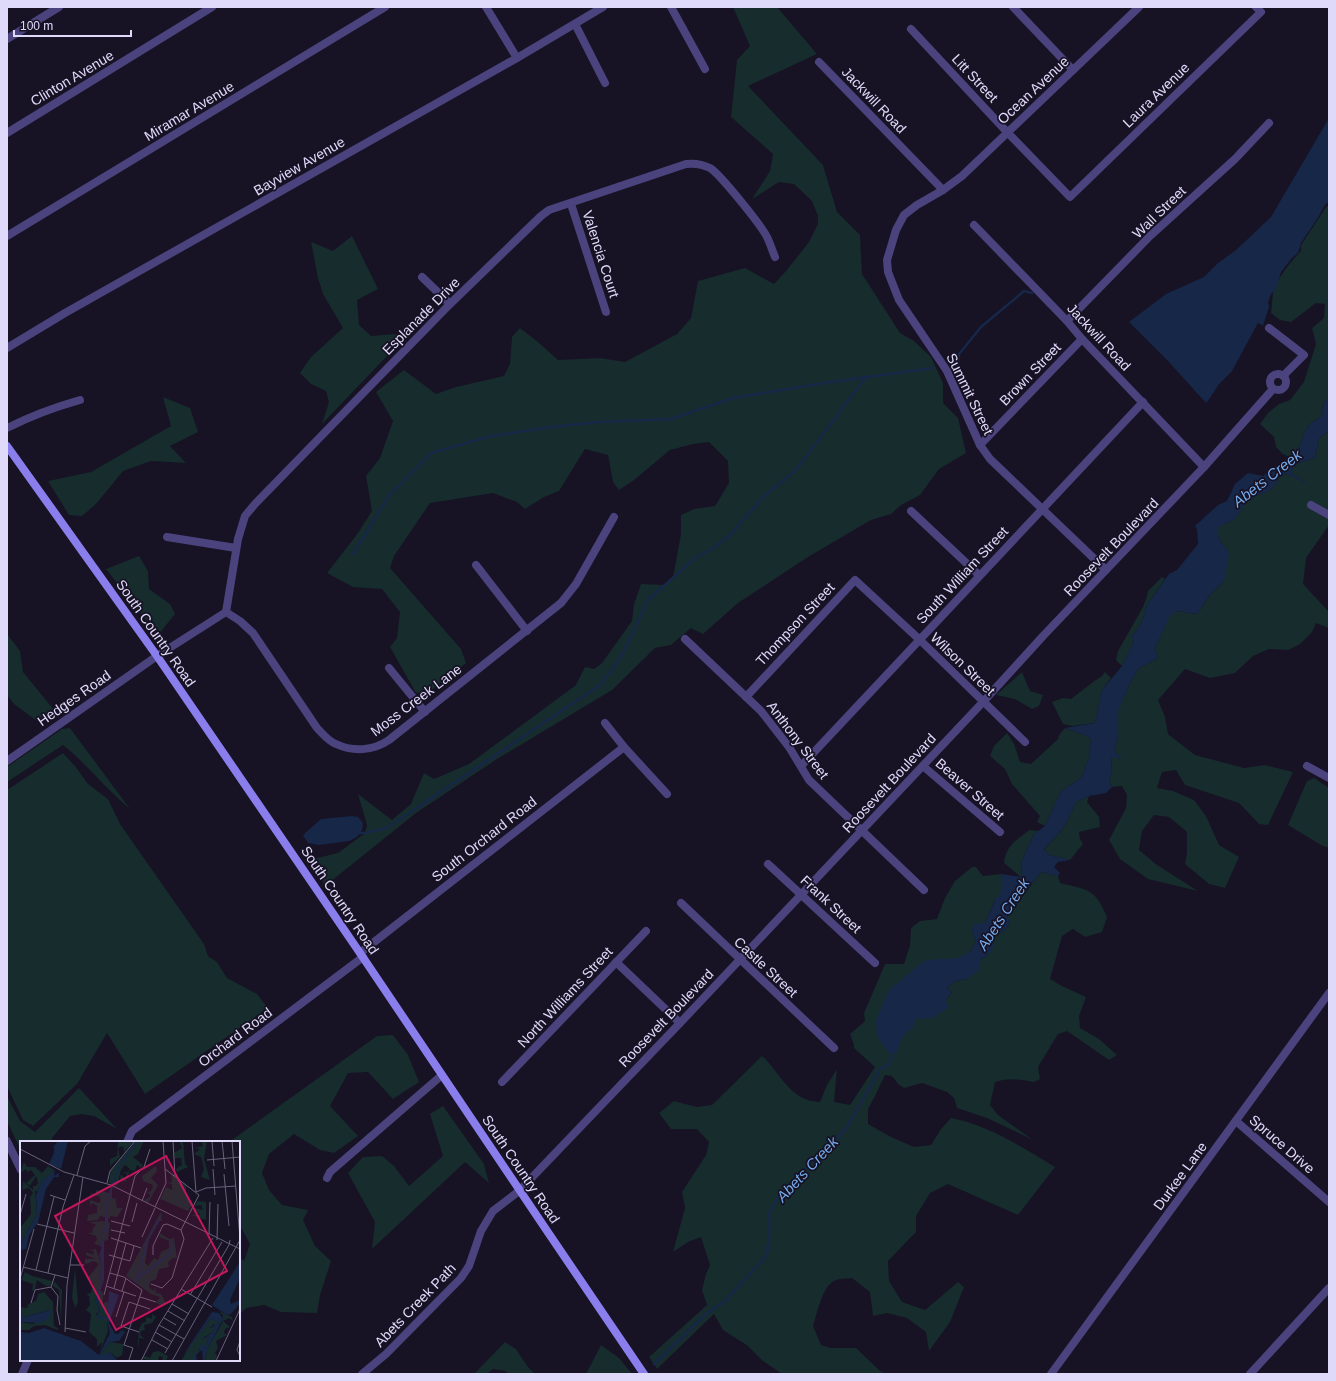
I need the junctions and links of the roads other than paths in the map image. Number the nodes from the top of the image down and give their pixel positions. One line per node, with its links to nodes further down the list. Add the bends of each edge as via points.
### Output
1 (59, 7): 12 (street)
2 (212, 7): 20 (street, Clinton Avenue)
3 (385, 7): 25 (street, Miramar Avenue)
4 (486, 7): 13 (street)
5 (603, 7): 10 (street, Bayview Avenue)
6 (671, 7): 15 (street)
7 (1013, 7): 16 (street)
8 (1137, 8): 16 (street, Ocean Avenue)
9 (1258, 10): 22 (street, Laura Avenue)
10 (575, 24): 13 (street, Bayview Avenue); 17 (street)
11 (911, 28): 19 (street, Litt Street)
12 (7, 39)
13 (517, 58): 33 (street, Bayview Avenue)
14 (819, 62): 21 (street, Jackwill Road)
15 (705, 69)
16 (1073, 70): 19 (street, Ocean Avenue)
17 (605, 83)
18 (1270, 123): 30 (street, Wall Street, via 1235,159 1150,236)
19 (1007, 132): 21 (street, Ocean Avenue, via 962,176); 22 (street, Litt Street)
20 (7, 133)
21 (943, 190): 39 (street, Summit Street, via 904,215 890,248 888,272 899,300 947,371)
22 (1070, 196)
23 (571, 204): 26 (street, Esplanade Drive, via 693,163 710,168 719,176 759,224 767,236); 28 (street, Esplanade Drive, via 549,210 541,216); 29 (street, Valencia Court)
24 (974, 225): 30 (street, Jackwill Road)
25 (7, 236)
26 (774, 257)
27 (422, 277): 28 (street)
28 (450, 304): 48 (street, Esplanade Drive, via 255,504 245,516)
29 (606, 312)
30 (1066, 321): 32 (street, Jackwill Road)
31 (1270, 328): 34 (street, Roosevelt Boulevard, via 1304,355)
32 (1082, 339): 37 (street, Jackwill Road); 39 (street, Brown Street)
33 (7, 348)
34 (1283, 376): 35 (street, Roosevelt Boulevard, via 1286,379 1284,387); 35 (street, Roosevelt Boulevard, via 1277,374 1271,377 1269,384)
35 (1273, 389): 41 (street, Roosevelt Boulevard)
36 (80, 400): 38 (street, via 28,417)
37 (1143, 402): 41 (street, Jackwill Road); 43 (street, South William Street)
38 (7, 428)
39 (980, 445): 43 (street, Summit Street, via 990,460)
40 (7, 446): 57 (main road, South Country Road)
41 (1204, 467): 50 (street, Roosevelt Boulevard)
42 (1311, 505): 45 (street)
43 (1042, 509): 50 (street, Summit Street); 51 (street, South William Street)
44 (911, 511): 51 (street)
45 (1329, 515)
46 (614, 517): 54 (street, Moss Creek Lane, via 568,595 553,611)
47 (166, 537): 48 (street)
48 (236, 548): 53 (street, Esplanade Drive)
49 (476, 565): 54 (street)
50 (1106, 570): 60 (street, Roosevelt Boulevard)
51 (979, 575): 56 (street, South William Street)
52 (864, 589): 56 (street, Wilson Street); 59 (street, Thompson Street, via 855,580)
53 (226, 612): 57 (street); 61 (street, Moss Creek Lane, via 252,633 317,728 335,744 358,750 370,749 381,745)
54 (527, 631): 61 (street, Moss Creek Lane)
55 (685, 639): 59 (street, Anthony Street)
56 (920, 640): 60 (street, Wilson Street); 66 (street, South William Street)
57 (157, 656): 65 (street, Hedges Road); 78 (main road, South Country Road)
58 (389, 668): 61 (street)
59 (746, 697): 66 (street, Anthony Street, via 776,729)
60 (983, 702): 63 (street, Wilson Street); 67 (street, Roosevelt Boulevard)
61 (425, 712)
62 (605, 722): 64 (street)
63 (1024, 742)
64 (624, 746): 70 (street); 78 (street, South Orchard Road)
65 (7, 761)
66 (801, 766): 71 (street, Anthony Street, via 809,780)
67 (923, 766): 71 (street, Roosevelt Boulevard); 72 (street, Beaver Street)
68 (1307, 766): 69 (street)
69 (1329, 778)
70 (668, 794)
71 (862, 830): 74 (street, Anthony Street); 75 (street, Roosevelt Boulevard)
72 (1000, 832)
73 (768, 864): 75 (street, Frank Street)
74 (924, 890)
75 (802, 894): 79 (street, Roosevelt Boulevard); 81 (street, Frank Street)
76 (681, 903): 79 (street, Castle Street)
77 (646, 930): 80 (street, North Williams Street)
78 (362, 955): 85 (main road, South Country Road); 88 (street, Orchard Road, via 132,1131)
79 (740, 960): 83 (street, Roosevelt Boulevard); 84 (street, Castle Street)
80 (616, 962): 83 (street); 86 (street, North Williams Street)
81 (875, 963)
82 (1329, 993): 87 (street, Durkee Lane)
83 (680, 1023): 94 (street, Roosevelt Boulevard)
84 (834, 1048)
85 (442, 1075): 93 (street, via 330,1172); 94 (main road, South Country Road)
86 (502, 1082)
87 (1236, 1121): 95 (street, Spruce Drive); 101 (street, Durkee Lane)
88 (127, 1141)
89 (7, 1142): 90 (street)
90 (11, 1150): 91 (street); 92 (street)
91 (7, 1159)
92 (20, 1168)
93 (327, 1178)
94 (519, 1191): 99 (street, Abets Creek Path, via 492,1212 481,1231 469,1266 461,1278 386,1354); 100 (main road, South Country Road)
95 (1329, 1202)
96 (1329, 1288): 102 (street)
97 (28, 1361): 98 (street)
98 (22, 1374)
99 (362, 1374)
100 (644, 1374)
101 (1051, 1374)
102 (1250, 1374)

